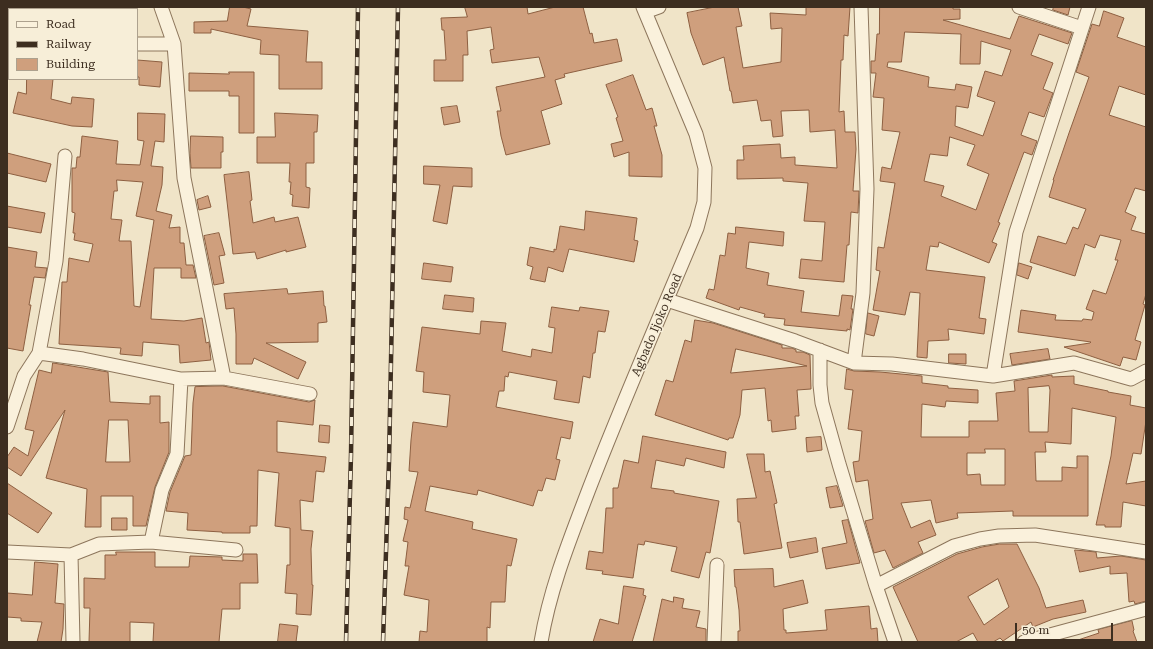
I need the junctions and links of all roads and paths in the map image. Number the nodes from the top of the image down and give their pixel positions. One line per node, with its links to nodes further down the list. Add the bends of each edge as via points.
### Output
1 (161, 7): 9 (street)
2 (659, 7): 6 (street)
3 (861, 7): 14 (street, via 867,189 863,293)
4 (1019, 7): 7 (street)
5 (1089, 7): 7 (street)
6 (644, 10): 11 (street, Agbado Ijoko Road, via 696,134 704,168 704,202 697,228)
7 (1082, 28): 16 (street, via 1016,232)
8 (138, 44): 9 (street)
9 (174, 44): 18 (street, via 184,178)
10 (65, 156): 13 (street, via 56,261)
11 (667, 300): 12 (street); 30 (street, Agbado Ijoko Road, via 605,448 562,562 546,614)
12 (820, 350): 14 (street); 27 (street, via 822,403)
13 (39, 353): 17 (street); 20 (street, via 24,376)
14 (854, 363): 16 (street, via 892,364)
15 (1146, 370): 16 (street, via 1131,379 1074,363)
16 (993, 376)
17 (181, 378): 18 (street); 21 (street, via 177,454 162,490)
18 (224, 378): 19 (street)
19 (310, 394)
20 (7, 427)
21 (151, 542): 22 (street); 25 (street, via 99,544)
22 (236, 550)
23 (7, 552): 25 (street)
24 (1146, 552): 27 (street, via 1035,535 999,536 954,546)
25 (71, 555): 29 (street)
26 (717, 565): 31 (street)
27 (876, 586): 32 (street)
28 (1146, 609): 33 (street)
29 (73, 642)
30 (541, 642)
31 (714, 642)
32 (895, 642)
33 (1024, 642)

